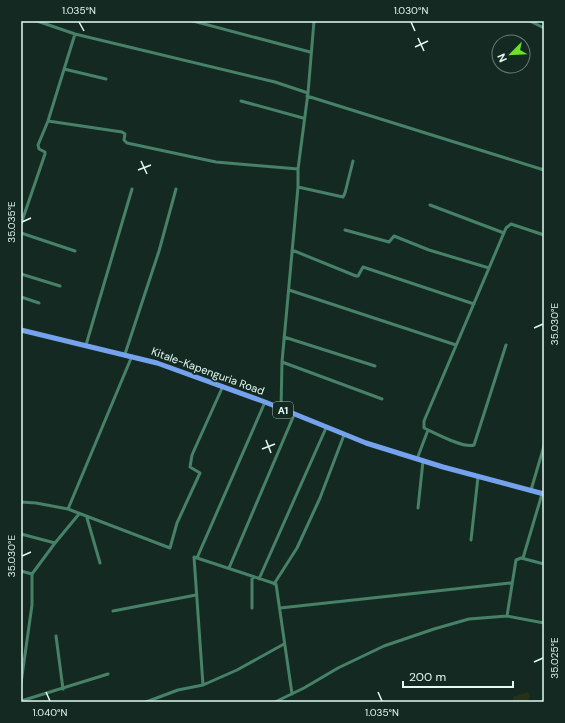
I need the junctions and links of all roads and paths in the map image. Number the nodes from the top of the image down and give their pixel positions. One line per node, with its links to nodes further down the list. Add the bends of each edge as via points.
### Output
1 (38, 21): 6 (street)
2 (55, 21): 6 (street)
3 (193, 21): 9 (street)
4 (314, 21): 9 (street)
5 (530, 21): 7 (street)
6 (54, 26): 8 (street)
7 (544, 28)
8 (75, 34): 10 (street); 12 (street, via 274,82)
9 (310, 52): 12 (street)
10 (64, 69): 11 (street); 15 (street)
11 (106, 79)
12 (307, 95): 14 (street); 18 (street)
13 (241, 101): 14 (street)
14 (304, 118): 17 (street)
15 (48, 121): 17 (street, via 122,132 127,143 216,162); 23 (street, via 38,145 45,154)
16 (353, 162): 19 (street, via 343,197)
17 (298, 169): 19 (street)
18 (544, 170)
19 (298, 187): 28 (street)
20 (176, 189): 42 (street)
21 (132, 190): 39 (street)
22 (430, 205): 26 (street)
23 (21, 224)
24 (345, 230): 30 (street, via 389,242 394,236 428,250)
25 (21, 233): 29 (street)
26 (504, 233): 27 (street, via 511,224); 30 (street)
27 (544, 235)
28 (292, 250): 33 (street); 36 (street, via 356,276 363,267)
29 (75, 251)
30 (489, 268): 36 (street)
31 (21, 274): 32 (street)
32 (60, 286)
33 (289, 290): 38 (street); 40 (street)
34 (21, 297): 35 (street)
35 (39, 303)
36 (474, 304): 40 (street)
37 (21, 330): 39 (highway, Kitale-Kapenguria Road / A1)
38 (284, 337): 44 (street); 45 (street)
39 (86, 345): 42 (highway, Kitale-Kapenguria Road / A1)
40 (456, 345): 52 (street, via 424,421 423,426)
41 (506, 345): 52 (street, via 474,445 456,442)
42 (125, 354): 43 (highway, Kitale-Kapenguria Road / A1)
43 (132, 356): 46 (highway, Kitale-Kapenguria Road / A1); 62 (street)
44 (282, 362): 47 (street); 49 (street)
45 (375, 366)
46 (223, 386): 48 (highway, Kitale-Kapenguria Road / A1); 64 (street, via 192,455 190,467 200,473 177,523 170,548)
47 (382, 399)
48 (265, 402): 49 (highway, Kitale-Kapenguria Road / A1); 68 (street)
49 (281, 409): 50 (highway, Kitale-Kapenguria Road / A1)
50 (294, 415): 51 (highway, Kitale-Kapenguria Road / A1); 72 (street)
51 (326, 428): 53 (highway, Kitale-Kapenguria Road / A1); 76 (street)
52 (428, 430): 55 (street)
53 (344, 435): 55 (highway, Kitale-Kapenguria Road / A1); 78 (street, via 320,498 297,548)
54 (544, 446): 58 (street)
55 (417, 459): 56 (highway, Kitale-Kapenguria Road / A1)
56 (423, 461): 57 (highway, Kitale-Kapenguria Road / A1); 61 (street)
57 (478, 476): 58 (highway, Kitale-Kapenguria Road / A1); 66 (street)
58 (531, 490): 59 (highway, Kitale-Kapenguria Road / A1)
59 (543, 494): 69 (street)
60 (21, 502): 62 (street)
61 (418, 508)
62 (68, 509): 63 (street)
63 (79, 514): 64 (street); 67 (street)
64 (87, 518): 70 (street)
65 (21, 534): 67 (street)
66 (470, 540)
67 (54, 543): 74 (street)
68 (197, 558): 72 (street); 79 (street, via 194,557)
69 (523, 558): 71 (street); 77 (street, via 516,560)
70 (100, 563)
71 (544, 564)
72 (229, 568): 75 (street)
73 (21, 571): 74 (street)
74 (32, 574): 88 (street, via 32,605)
75 (252, 576): 76 (street); 80 (street)
76 (259, 579): 78 (street)
77 (511, 583): 81 (street); 83 (street)
78 (274, 584): 81 (street)
79 (196, 595): 82 (street); 89 (street)
80 (252, 608)
81 (280, 608): 86 (street)
82 (113, 611)
83 (507, 616): 84 (street); 91 (street, via 469,619 384,646)
84 (544, 623)
85 (56, 636): 90 (street)
86 (284, 644): 89 (street); 91 (street)
87 (108, 674): 90 (street)
88 (21, 683)
89 (203, 685): 93 (street, via 178,690)
90 (63, 689): 92 (street)
91 (292, 694): 94 (street)
92 (21, 701)
93 (146, 702)
94 (275, 702)

